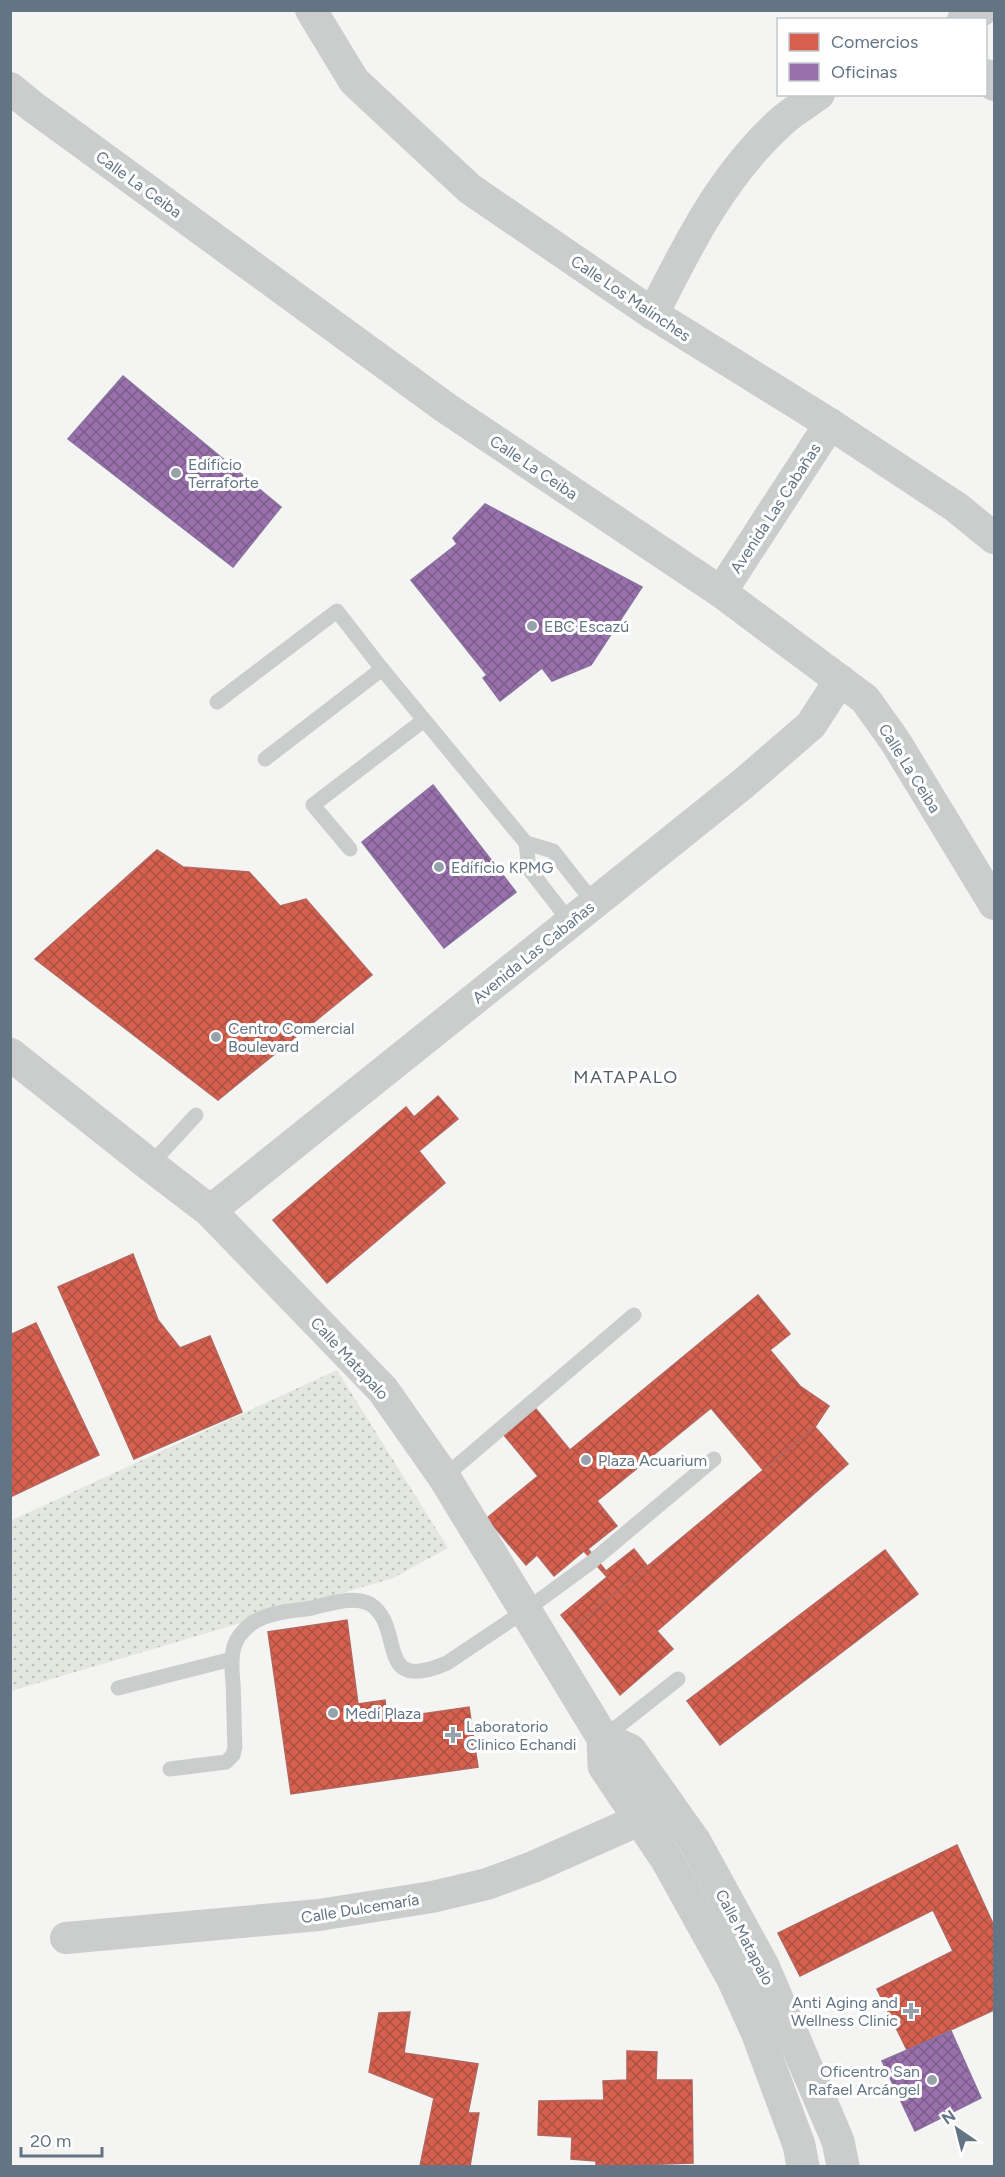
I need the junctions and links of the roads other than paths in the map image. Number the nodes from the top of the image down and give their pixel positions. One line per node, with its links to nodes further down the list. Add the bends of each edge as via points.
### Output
1 (310, 10): 6 (street, Calle Los Malinches, via 354,81 470,189)
2 (982, 10): 3 (street)
3 (967, 18)
4 (10, 88): 9 (street, Calle La Ceiba, via 446,408)
5 (816, 96): 6 (street, via 782,120 730,177 688,242)
6 (653, 314): 7 (street, Calle Los Malinches)
7 (830, 424): 8 (street, Calle Los Malinches, via 956,507); 9 (street, Avenida Las Cabañas)
8 (994, 538)
9 (721, 592): 11 (street, Calle La Ceiba)
10 (382, 669): 12 (lane, via 337,611); 13 (lane); 14 (lane)
11 (840, 680): 17 (street, Calle La Ceiba, via 865,699 896,741); 18 (street, Avenida Las Cabañas, via 811,725)
12 (217, 702)
13 (424, 720): 15 (lane); 16 (lane, via 313,805)
14 (265, 759)
15 (526, 843): 18 (lane, via 529,869); 18 (lane, via 553,851)
16 (350, 849)
17 (994, 904)
18 (582, 913): 22 (street, Avenida Las Cabañas)
19 (10, 1053): 21 (street, Calle Matapalo)
20 (196, 1115): 21 (lane)
21 (150, 1165): 22 (street, Calle Matapalo)
22 (210, 1211): 25 (street, Calle Matapalo, via 383,1389)
23 (634, 1315): 25 (lane)
24 (714, 1459): 26 (lane, via 595,1560)
25 (444, 1477): 26 (street, Calle Matapalo)
26 (526, 1610): 27 (lane, via 435,1668 404,1669 396,1661 377,1610 351,1600 256,1621 243,1630); 30 (street, Calle Matapalo)
27 (232, 1659): 29 (lane); 31 (lane, via 233,1755 226,1762)
28 (678, 1679): 30 (lane)
29 (118, 1688)
30 (603, 1738): 32 (street, Calle Matapalo, via 604,1766); 35 (street, Calle Matapalo, via 630,1750 695,1842 763,1966 838,2141)
31 (170, 1769)
32 (639, 1820): 33 (street, Calle Dulcemaría, via 533,1868 432,1897 319,1915); 34 (street, Calle Matapalo, via 667,1860 733,1980 757,2032 799,2145)
33 (66, 1938)
34 (803, 2166)
35 (843, 2166)

